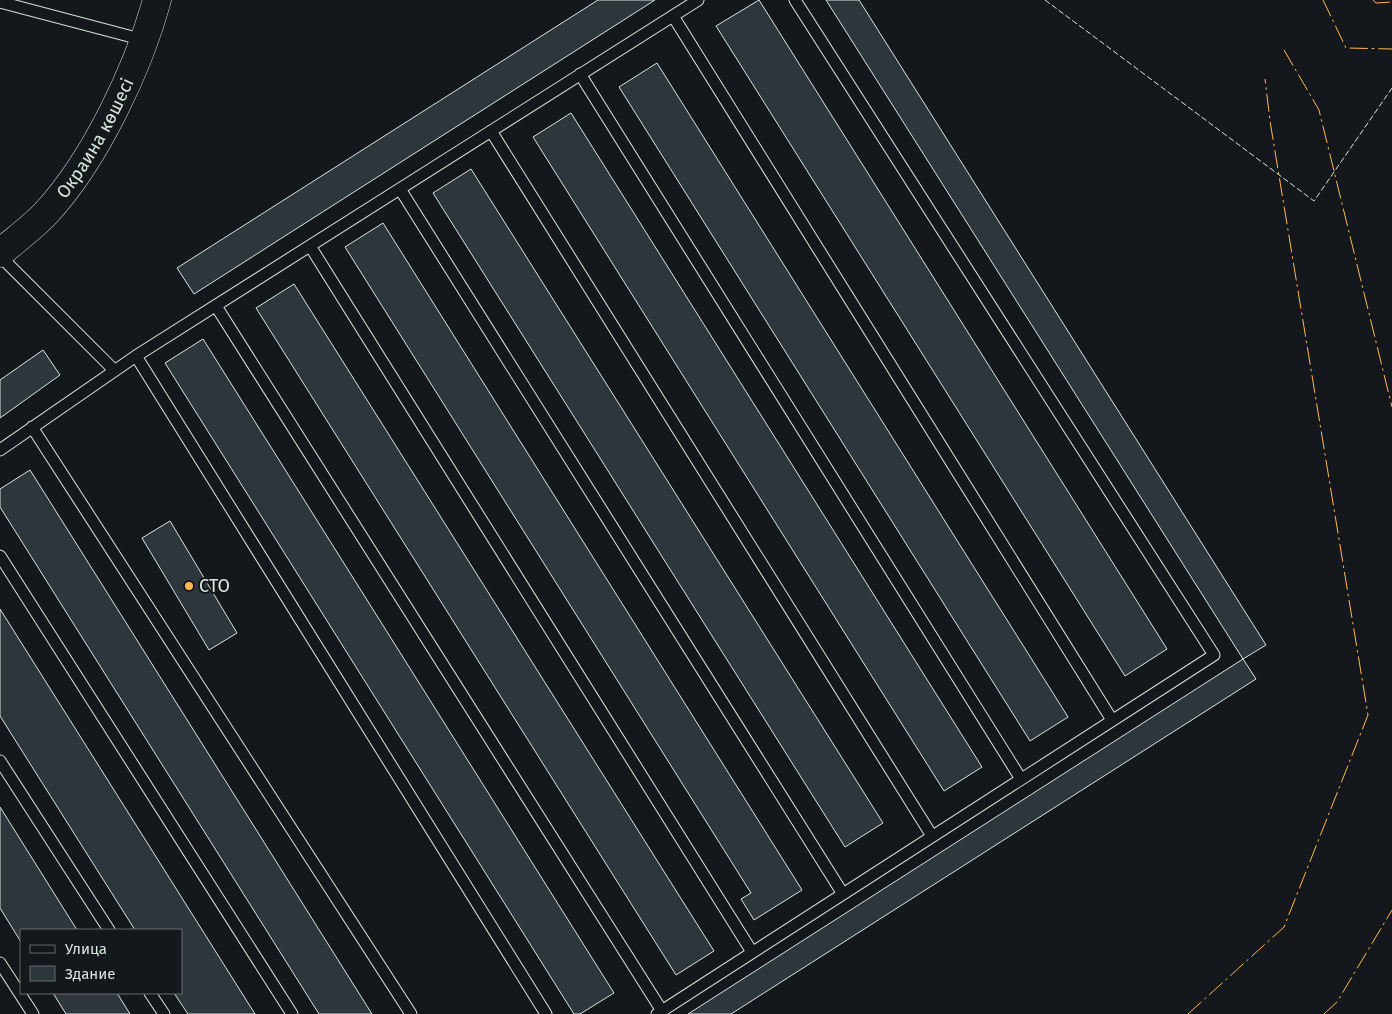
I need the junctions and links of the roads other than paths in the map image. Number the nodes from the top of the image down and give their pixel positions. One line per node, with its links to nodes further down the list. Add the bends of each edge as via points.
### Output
1 (158, 0): 6 (main road, Окраина көшесі)
2 (698, 0): 5 (lane)
3 (795, 0): 18 (lane, via 1214,655)
4 (0, 2): 6 (lane)
5 (673, 16): 7 (lane); 18 (lane)
6 (144, 40): 11 (main road, Окраина көшесі, via 124,92 77,173 46,213)
7 (580, 74): 8 (lane); 20 (lane)
8 (491, 131): 9 (lane); 21 (lane)
9 (400, 189): 10 (lane); 22 (lane)
10 (310, 246): 12 (lane); 24 (lane)
11 (0, 255): 14 (lane)
12 (216, 306): 13 (lane); 29 (lane)
13 (136, 356): 14 (lane); 34 (lane)
14 (114, 370): 15 (lane)
15 (32, 427): 16 (lane); 33 (lane)
16 (0, 450)
17 (0, 556): 32 (lane)
18 (1112, 720): 20 (lane)
19 (0, 760): 23 (lane)
20 (1021, 779): 21 (lane)
21 (932, 836): 22 (lane)
22 (843, 894): 24 (lane)
23 (109, 929)
24 (752, 952): 29 (lane)
25 (0, 963): 26 (lane)
26 (20, 994)
27 (20, 994): 30 (lane)
28 (151, 994): 31 (lane)
29 (659, 1012)
30 (33, 1014)
31 (164, 1014)
32 (292, 1014)
33 (411, 1014)
34 (546, 1014)

